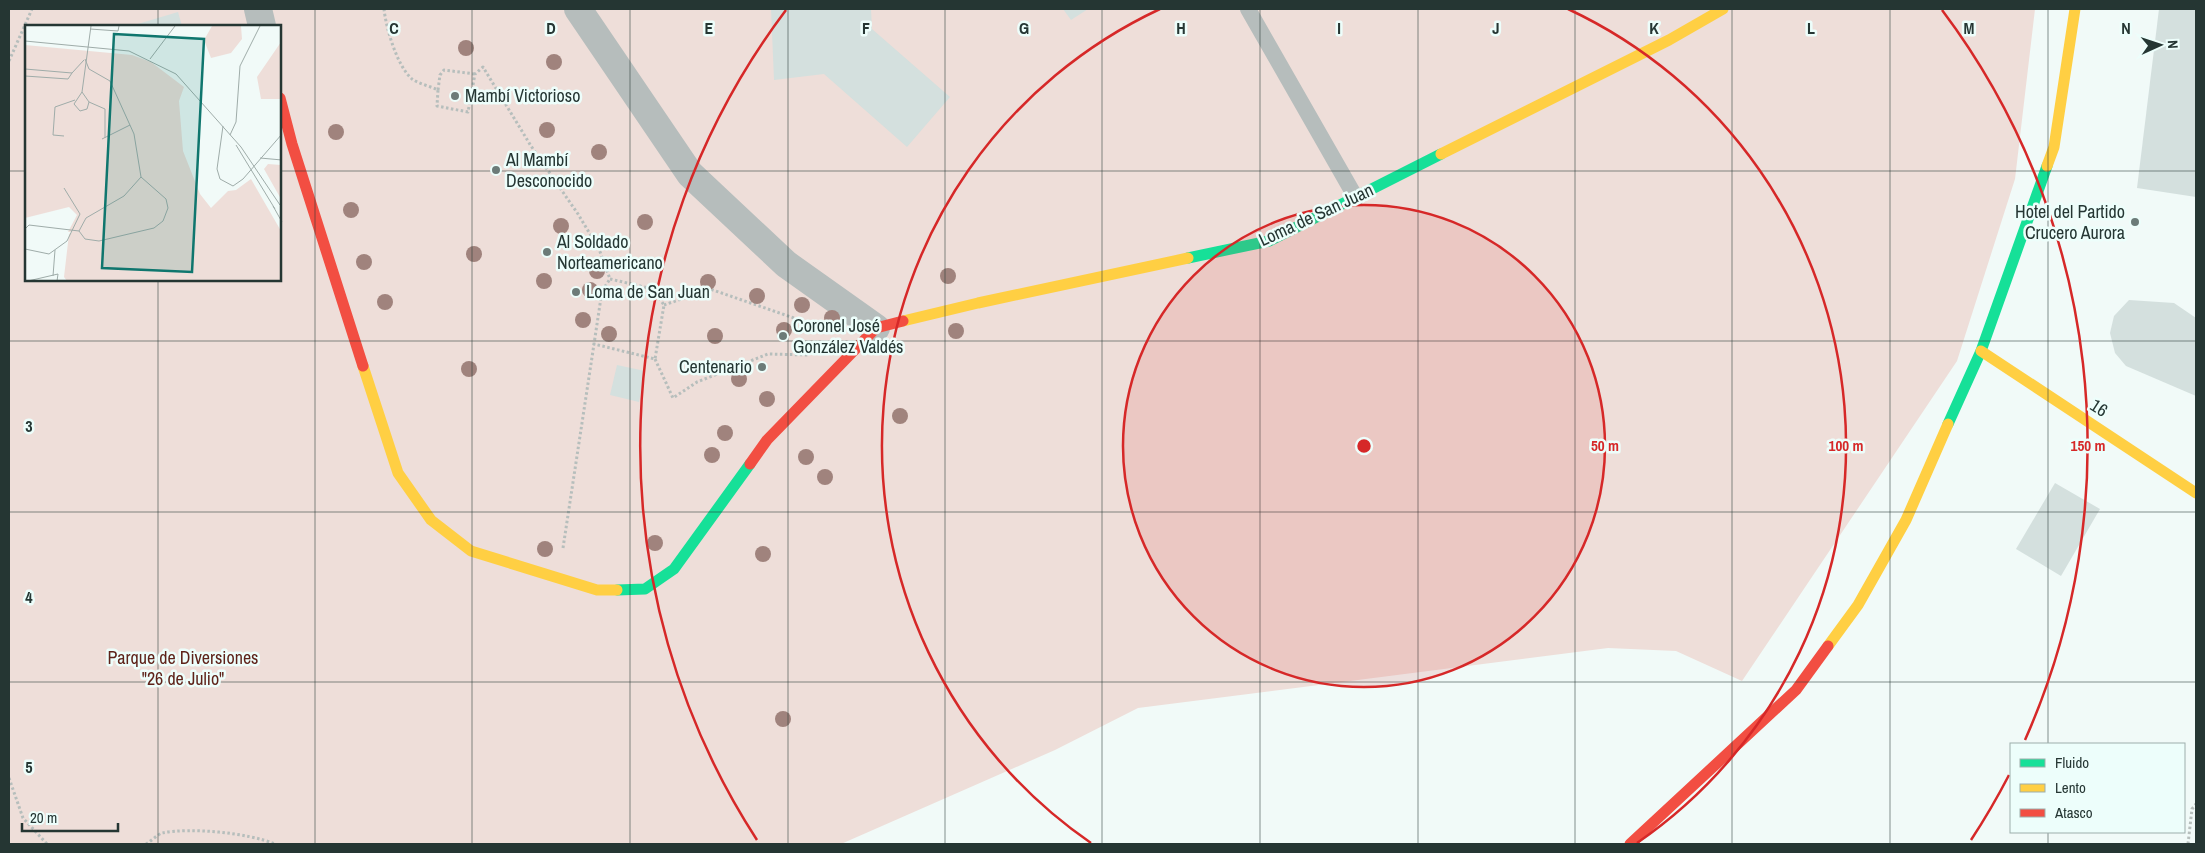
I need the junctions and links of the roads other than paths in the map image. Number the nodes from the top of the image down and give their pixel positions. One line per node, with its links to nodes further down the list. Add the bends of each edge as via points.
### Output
1 (258, 9): 6 (street)
2 (578, 9): 9 (street, via 690,174 786,264)
3 (1248, 9): 8 (lane)
4 (1722, 9): 8 (street, Loma de San Juan, via 1669,40)
5 (2075, 9): 10 (street, via 2054,147)
6 (262, 25)
7 (281, 102): 9 (street, via 398,473 431,520 471,551 597,590 645,589 674,568 767,440)
8 (1356, 198): 9 (street, Loma de San Juan, via 1269,241)
9 (876, 328)
10 (1982, 351): 11 (street, 16); 12 (street, via 1906,520 1858,605 1796,690)
11 (2196, 493)
12 (1630, 844)

